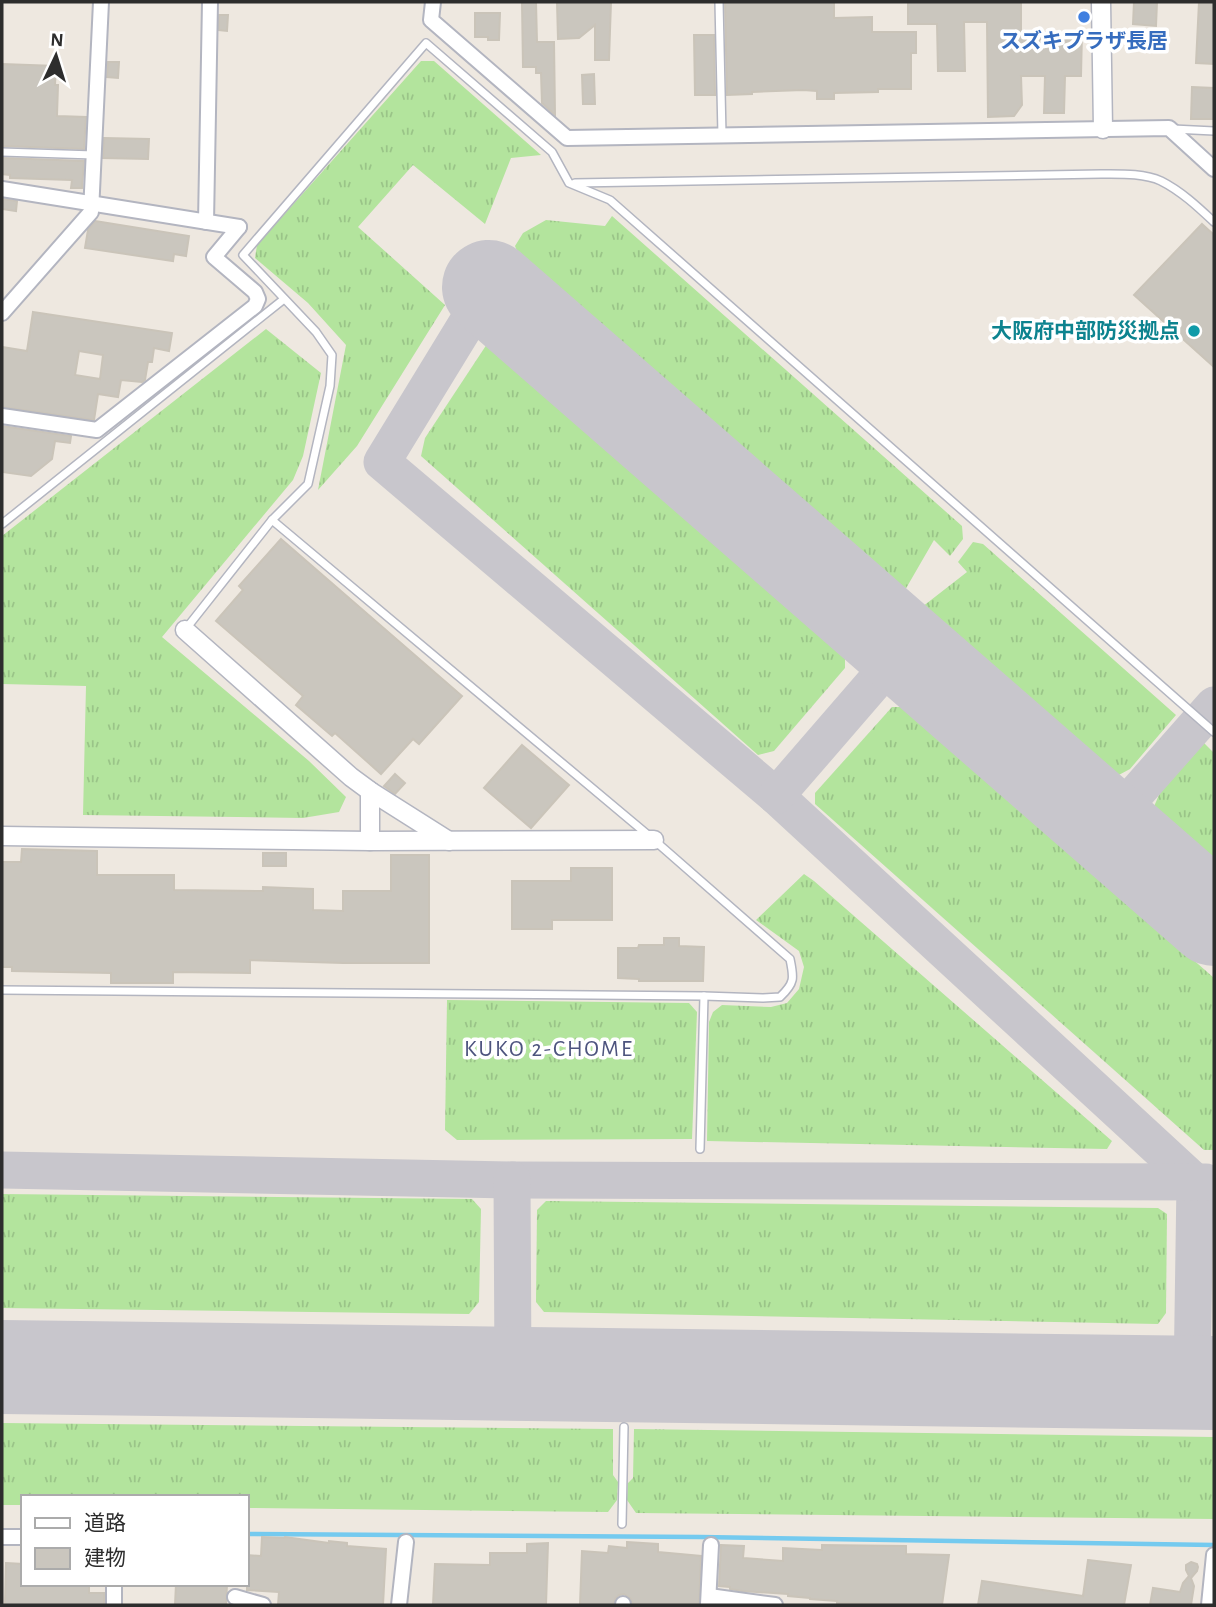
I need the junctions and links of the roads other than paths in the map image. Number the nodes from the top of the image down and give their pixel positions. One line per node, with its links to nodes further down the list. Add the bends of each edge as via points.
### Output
1 (101, 2): 11 (street)
2 (211, 2): 16 (street)
3 (433, 2): 9 (street, via 431,20 567,138)
4 (719, 2): 9 (lane)
5 (1101, 2): 7 (street)
6 (1169, 128): 7 (street); 8 (lane); 12 (street)
7 (1103, 129): 9 (street)
8 (1214, 131)
9 (722, 135)
10 (2, 152): 11 (lane)
11 (94, 155): 15 (street)
12 (1214, 169)
13 (569, 183): 17 (lane, via 1134,175 1160,180); 18 (lane, via 552,152 426,43 243,255); 24 (lane, via 610,200)
14 (2, 189): 15 (street)
15 (91, 204): 16 (street); 19 (street, via 91,212)
16 (206, 222): 20 (street, via 239,227 214,257 255,292 255,306 97,430)
17 (1214, 222)
18 (284, 299): 21 (lane, via 332,355 330,386 308,484); 22 (lane)
19 (2, 313)
20 (2, 415)
21 (272, 520): 23 (lane); 27 (lane)
22 (2, 524)
23 (185, 630): 25 (street)
24 (1214, 732)
25 (370, 791): 28 (street); 29 (street)
26 (2, 836): 28 (street)
27 (654, 840): 29 (street); 31 (lane, via 790,959 791,987 780,997)
28 (370, 841): 29 (street)
29 (449, 841)
30 (2, 989): 31 (lane)
31 (704, 996): 32 (lane)
32 (700, 1149)
33 (624, 1427): 34 (lane)
34 (622, 1524)
35 (2, 1537): 36 (street)
36 (21, 1537)
37 (405, 1542): 45 (street)
38 (711, 1545): 42 (street)
39 (1214, 1555): 47 (street)
40 (114, 1586): 43 (street)
41 (235, 1597): 44 (street)
42 (708, 1601): 46 (street)
43 (114, 1605)
44 (263, 1605)
45 (399, 1605)
46 (775, 1605)
47 (1209, 1605)

